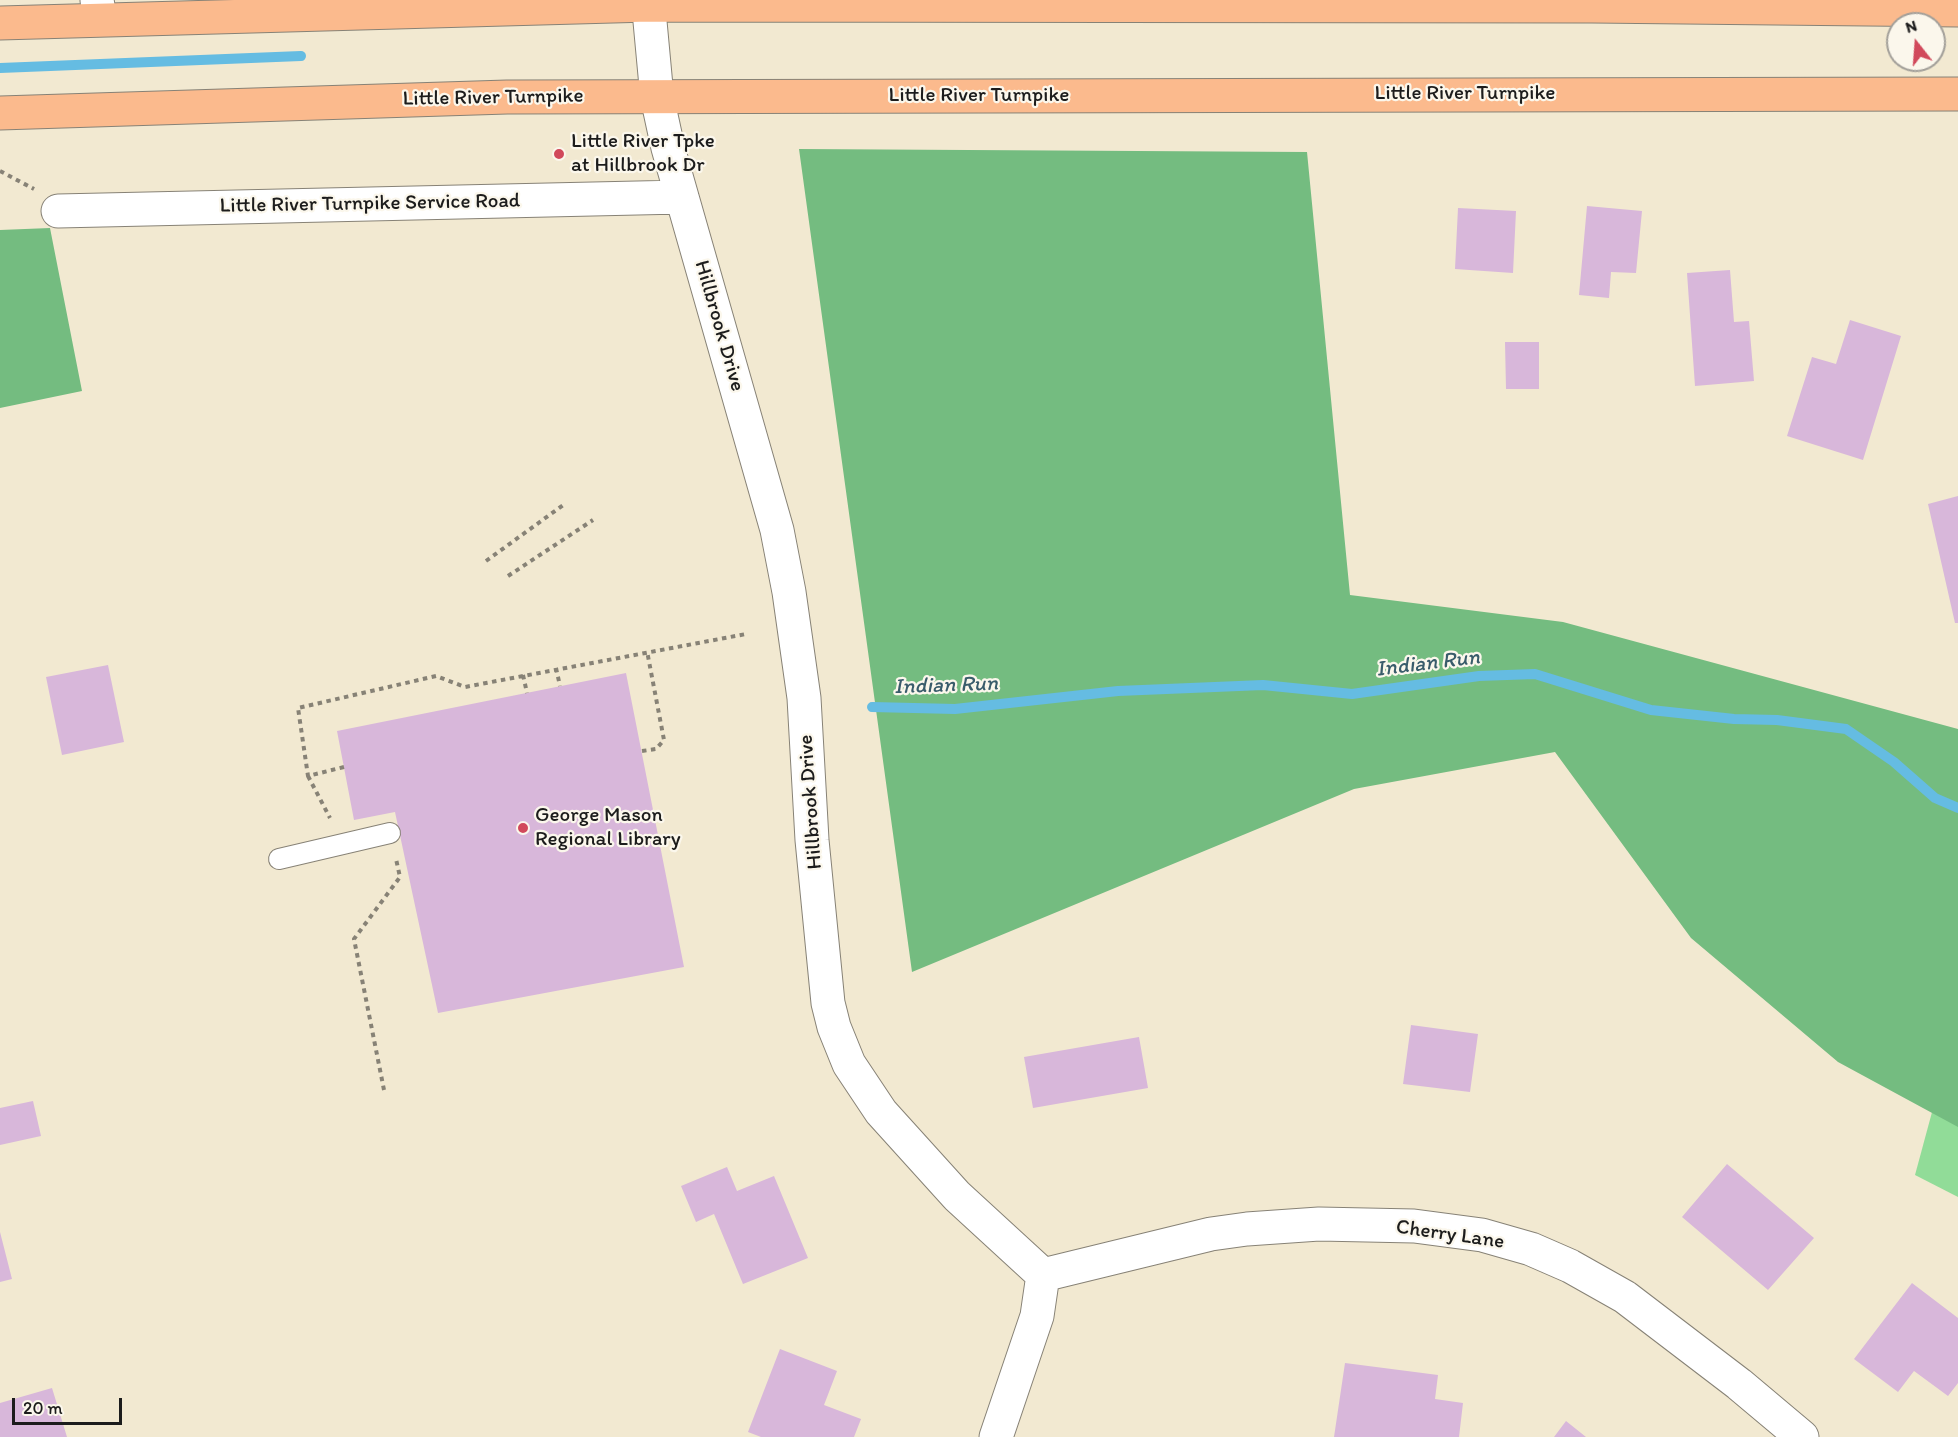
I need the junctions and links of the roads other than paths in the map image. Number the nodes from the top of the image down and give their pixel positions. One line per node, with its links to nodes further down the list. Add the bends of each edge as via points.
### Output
1 (648, 3): 2 (main road); 3 (main road); 6 (street, Hillbrook Drive)
2 (99, 9): 4 (main road)
3 (1958, 10)
4 (0, 22)
5 (1958, 94): 6 (main road, Little River Turnpike)
6 (657, 96): 7 (main road, Little River Turnpike, via 280,102); 8 (street, Hillbrook Drive)
7 (0, 113)
8 (682, 197): 9 (street, Little River Turnpike Service Road); 12 (street, Hillbrook Drive, via 777,530 794,619 804,698 814,863 834,1028 849,1064 881,1112 957,1196)
9 (58, 211)
10 (390, 833): 11 (lane)
11 (279, 860)
12 (1043, 1275): 13 (street, via 1037,1316); 14 (street, Cherry Lane, via 1247,1229 1319,1224 1404,1226 1482,1235 1531,1249 1625,1297)
13 (996, 1437)
14 (1802, 1437)

